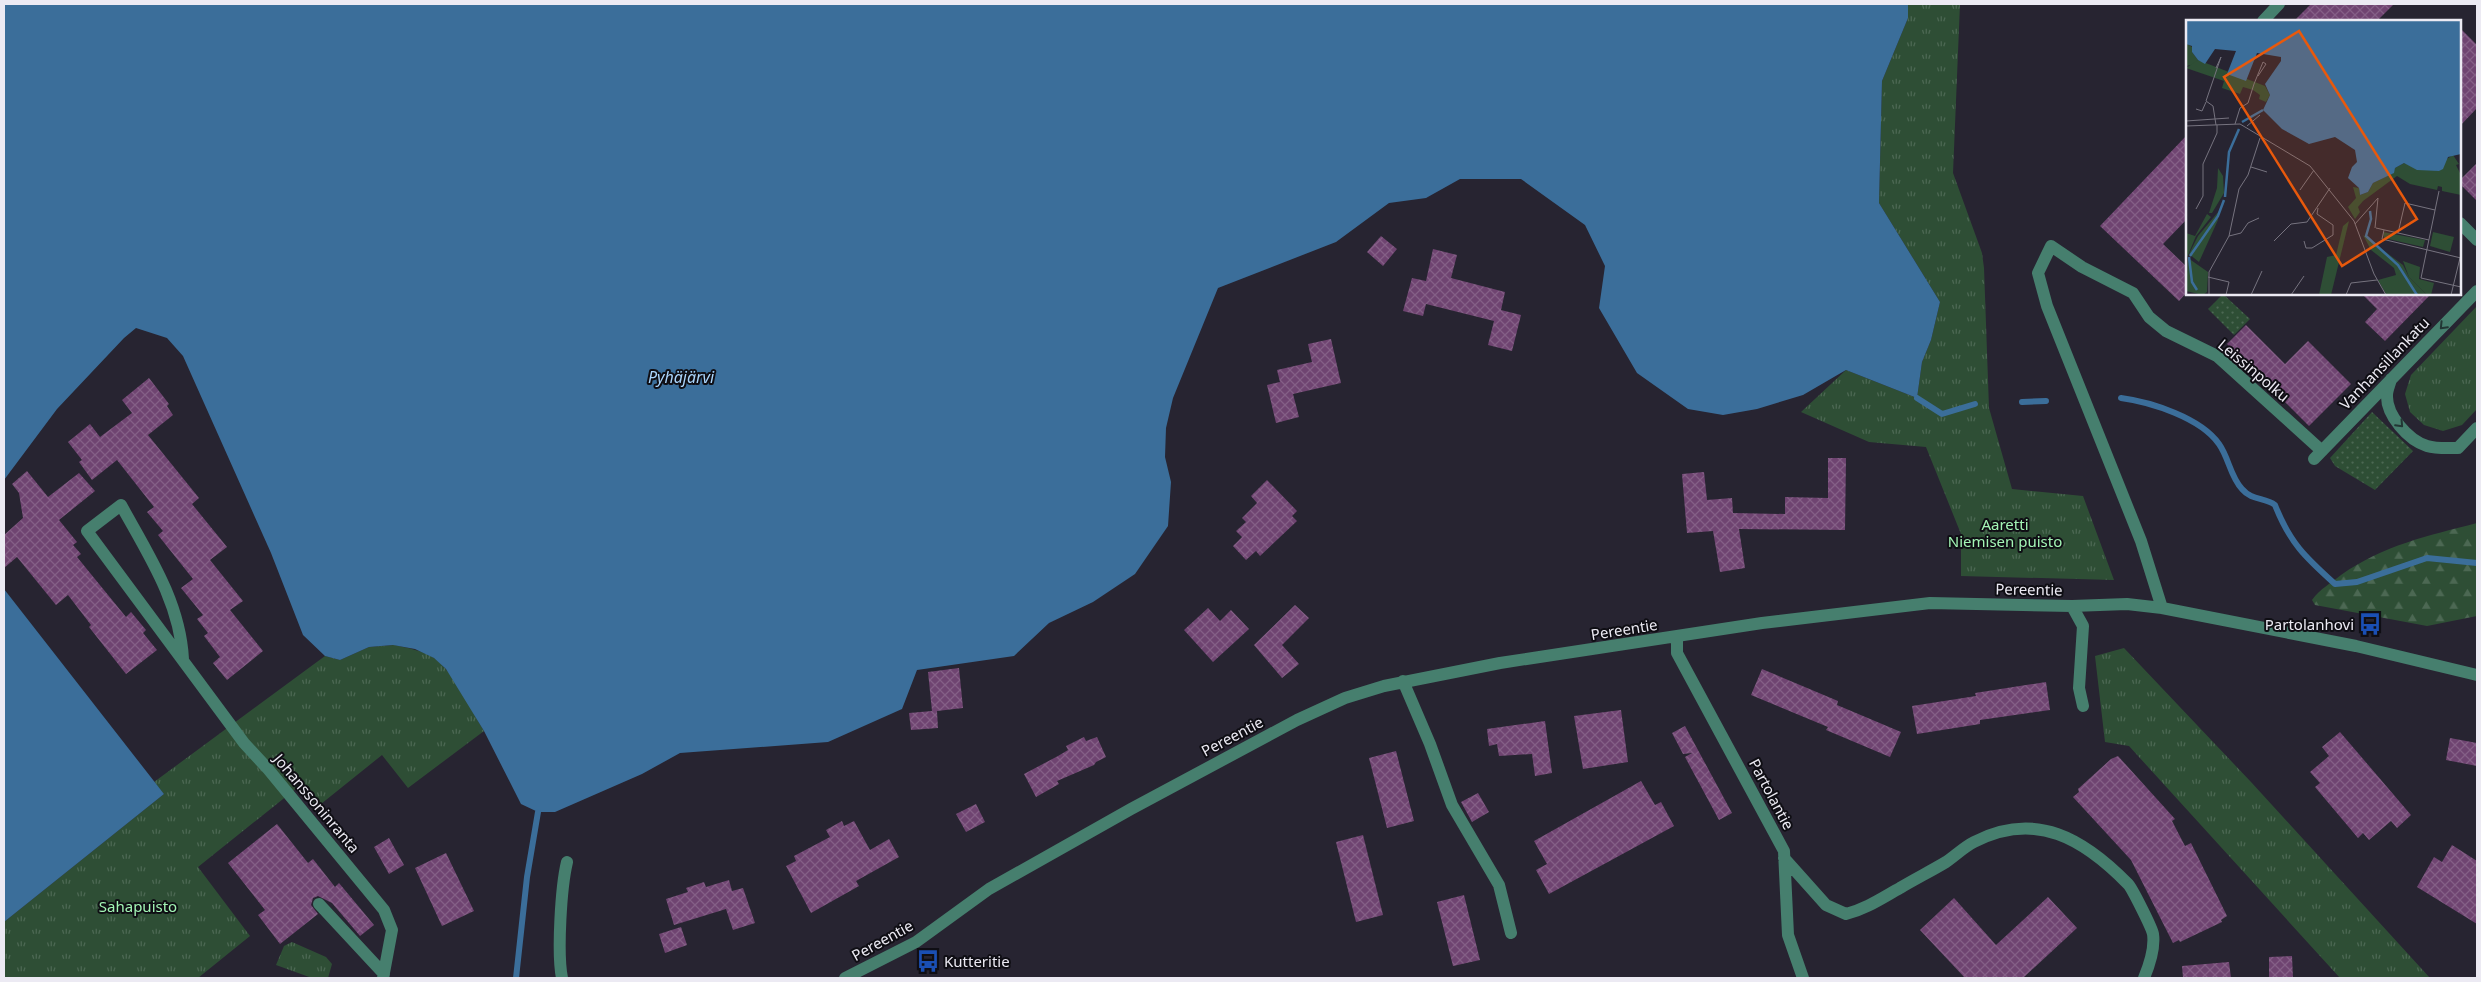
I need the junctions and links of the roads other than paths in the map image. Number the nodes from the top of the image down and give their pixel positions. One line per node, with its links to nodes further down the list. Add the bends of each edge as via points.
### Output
1 (2279, 4): 2 (street)
2 (2264, 20)
3 (2461, 224): 4 (street)
4 (2477, 240)
5 (2477, 291): 6 (street, Vanhansillankatu, one-way to 6)
6 (2391, 380): 7 (street, one-way to 7, via 2387,396 2395,421 2416,440 2440,448 2458,448); 8 (street, Vanhansillankatu)
7 (2477, 428)
8 (2318, 455): 10 (street, Leissinpolku, via 2311,441 2217,356 2166,331 2149,317 2132,293 2082,267 2051,246 2038,273 2047,306 2141,541)
9 (2072, 606): 10 (street, Pereentie, via 2126,604); 11 (street, Pereentie, via 1930,603 1858,610); 15 (street, via 2083,626 2079,688)
10 (2162, 608): 13 (street, Pereentie, via 2356,646)
11 (1677, 637): 14 (street, Pereentie); 16 (street, Partolantie, via 1677,653 1772,826)
12 (183, 658): 12 (street, Johanssoninranta, via 177,614 154,563 121,505 87,531); 20 (street, Johanssoninranta, via 244,743 384,910 392,930)
13 (2477, 675)
14 (1403, 681): 19 (street, via 1452,805 1499,885); 22 (street, Pereentie, via 1345,698 1251,745 989,889 916,942)
15 (2083, 706)
16 (1784, 858): 23 (street, Partolantie, via 1788,935); 24 (street, via 1826,905 1846,914 1864,909 1974,842 1992,835 2038,827 2060,833 2102,859 2130,886 2153,934)
17 (567, 862): 21 (street, via 563,877)
18 (319, 904): 20 (street)
19 (1511, 933)
20 (383, 976)
21 (562, 978)
22 (845, 978)
23 (1803, 978)
24 (2144, 978)

